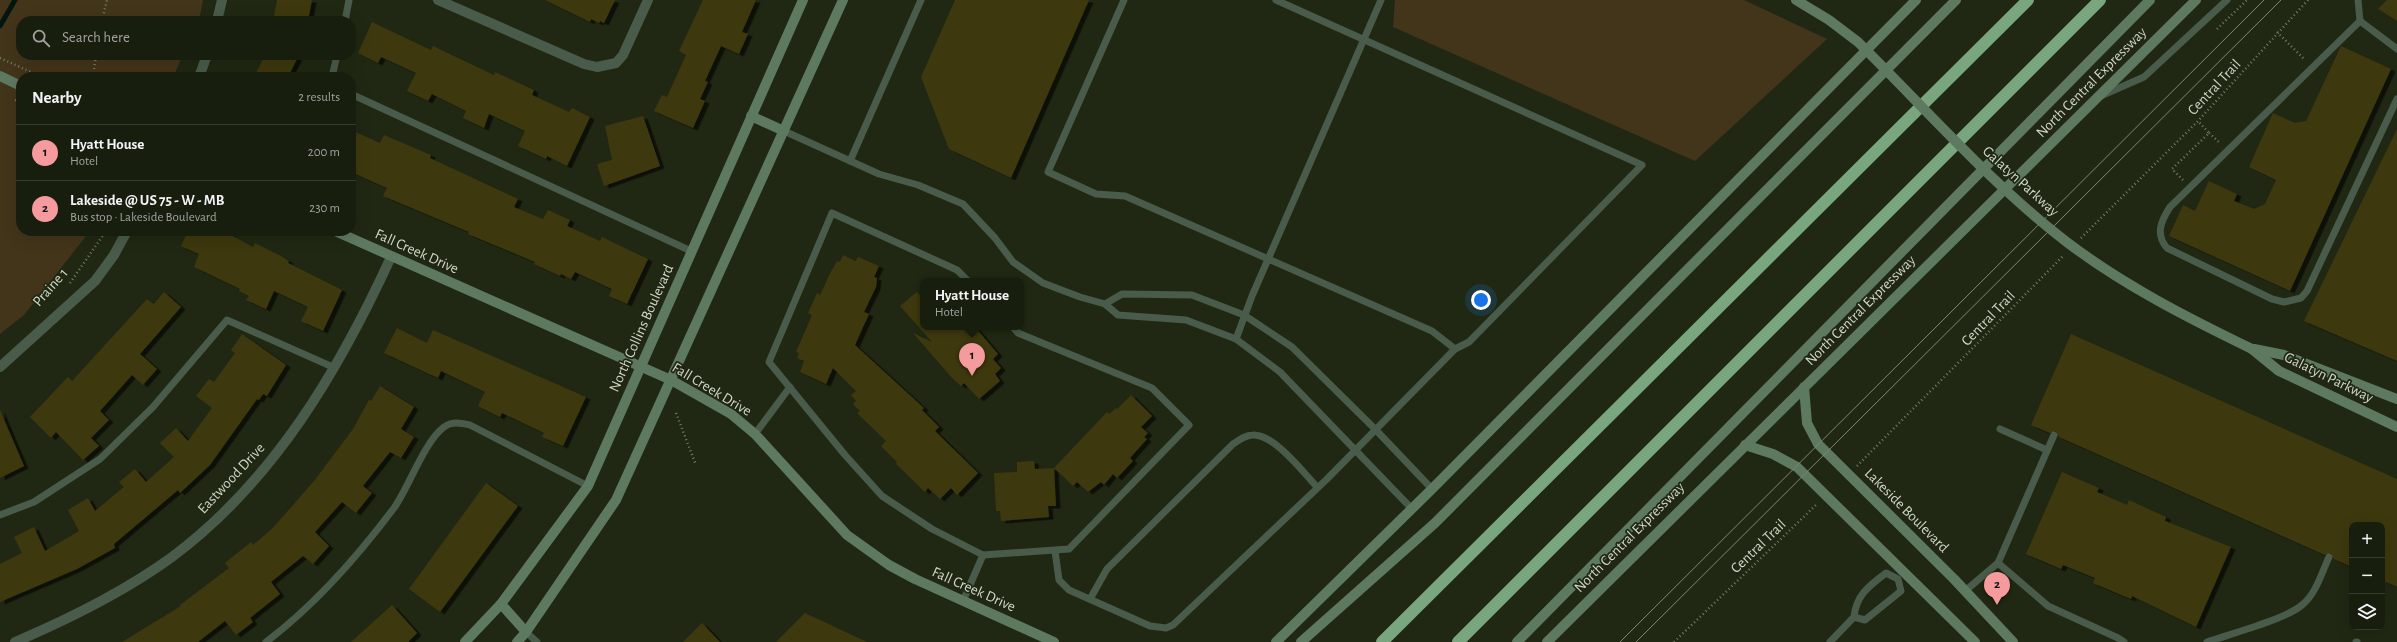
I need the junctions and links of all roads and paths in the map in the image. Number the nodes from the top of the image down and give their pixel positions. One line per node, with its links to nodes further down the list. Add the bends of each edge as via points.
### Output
1 (107, 0): 23 (path)
2 (222, 0): 24 (street)
3 (349, 0): 25 (lane)
4 (438, 0): 5 (street, via 584,64 597,67 616,63 623,55)
5 (648, 0)
6 (803, 0): 46 (main road, North Collins Boulevard)
7 (843, 0): 48 (main road)
8 (921, 0): 51 (lane)
9 (1124, 0): 61 (lane, via 1048,172 1096,194 1124,196)
10 (1276, 0): 29 (lane)
11 (1381, 0): 29 (lane)
12 (1796, 0): 36 (main road, Galatyn Parkway, bridge, via 1858,42)
13 (1916, 0): 90 (main road)
14 (1956, 0): 36 (main road)
15 (2028, 0): 113 (highway)
16 (2100, 0): 114 (highway)
17 (2150, 0): 52 (main road)
18 (2196, 0): 44 (main road, North Central Expressway)
19 (2227, 0): 44 (lane, via 2144,77)
20 (2247, 0): 27 (path)
21 (2308, 0): 28 (path, Central Trail)
22 (2358, 0): 26 (lane)
23 (103, 16)
24 (218, 16)
25 (346, 16)
26 (2360, 20): 30 (lane); 53 (lane)
27 (2216, 29)
28 (2277, 32): 31 (path); 47 (path, Central Trail)
29 (1364, 40): 61 (lane); 69 (lane, via 1642,165 1469,342)
30 (2397, 49)
31 (2297, 53)
32 (0, 58): 37 (path)
33 (95, 60): 38 (path)
34 (205, 60): 39 (street)
35 (336, 60): 40 (lane)
36 (1885, 69): 52 (main road, Galatyn Parkway, bridge); 112 (main road, via 1435,523)
37 (31, 72)
38 (94, 72)
39 (201, 72)
40 (333, 72)
41 (0, 76): 42 (main road)
42 (16, 84)
43 (356, 96): 58 (lane)
44 (2101, 96): 74 (main road, North Central Expressway)
45 (2397, 99): 53 (lane, via 2301,298 2284,302 2272,299 2167,248 2159,234 2164,216)
46 (752, 116): 48 (main road); 58 (main road, North Collins Boulevard)
47 (2198, 121): 49 (path); 57 (path, Central Trail)
48 (784, 131): 51 (lane); 73 (main road)
49 (2210, 133): 50 (path); 53 (path, via 2172,169)
50 (2218, 141)
51 (850, 161): 64 (lane, via 963,204 995,238 1013,262 1043,283 1080,298)
52 (1982, 168): 68 (main road, Galatyn Parkway, bridge, via 2045,224 2098,264 2175,311); 115 (main road)
53 (2190, 187)
54 (103, 236): 63 (path, Praine 1)
55 (124, 236): 71 (street, via 95,281)
56 (346, 236): 60 (main road, Fall Creek Drive)
57 (2076, 243)
58 (691, 251): 70 (main road, North Collins Boulevard)
59 (2065, 255): 87 (path, Central Trail, via 1860,464)
60 (391, 256): 70 (main road, Fall Creek Drive); 72 (street, Eastwood Drive)
61 (1267, 260): 65 (lane); 69 (lane, via 1432,331)
62 (965, 278): 75 (lane, via 957,270 832,213 769,362)
63 (70, 284)
64 (1105, 304): 65 (lane, via 1122,294 1192,295); 67 (lane, via 1118,315 1186,320)
65 (1244, 315): 67 (lane); 79 (lane, via 1292,347)
66 (1016, 330): 94 (lane, via 1152,388 1189,425 1069,550)
67 (1236, 339): 84 (lane, via 1280,372)
68 (2252, 349): 76 (main road, Galatyn Parkway, via 2284,356); 78 (main road, Galatyn Parkway, via 2278,371)
69 (1455, 350): 79 (lane)
70 (641, 366): 73 (main road, Fall Creek Drive); 88 (main road, North Collins Boulevard)
71 (0, 367)
72 (335, 368): 93 (lane, via 227,320 153,407 100,459 34,502); 105 (street, Eastwood Drive, via 316,399 256,478 211,524 171,557 130,583 80,612)
73 (672, 380): 81 (main road, Fall Creek Drive, via 731,414); 104 (main road, via 616,500)
74 (1804, 387): 83 (main road, North Central Expressway); 87 (main road, Lakeside Boulevard, via 1807,423 1813,437)
75 (790, 388): 81 (lane); 95 (lane, via 882,496 932,529)
76 (2397, 399)
77 (676, 413): 86 (path)
78 (2397, 427)
79 (1375, 429): 84 (lane); 90 (lane)
80 (2000, 429): 85 (lane)
81 (755, 434): 101 (main road, Fall Creek Drive, via 847,535 889,565)
82 (2054, 435): 85 (lane)
83 (1745, 445): 91 (main road, via 1791,462); 116 (main road, North Central Expressway)
84 (1355, 449): 89 (lane); 92 (lane)
85 (2047, 450): 97 (lane)
86 (696, 465)
87 (1848, 472): 99 (main road, Lakeside Boulevard)
88 (588, 486): 102 (main road, North Collins Boulevard); 106 (lane, via 470,425 456,422 444,427 434,439 394,507 345,567)
89 (1318, 488): 100 (lane, via 1173,625 1166,628 1150,626); 100 (lane, via 1268,438 1252,435 1244,437 1233,444 1107,569)
90 (1432, 489): 92 (main road)
91 (1825, 494): 98 (main road); 117 (path, Central Trail, via 1812,510)
92 (1412, 509): 111 (main road)
93 (0, 515)
94 (1055, 551): 95 (lane); 100 (lane, via 1059,580 1069,590)
95 (983, 555): 101 (lane)
96 (2329, 557): 122 (lane, via 2314,590 2303,605 2287,614)
97 (1998, 563): 99 (lane); 121 (lane, via 2048,606)
98 (1901, 576): 103 (lane, via 1901,591 1865,620); 103 (lane, via 1886,573 1871,585 1855,603); 119 (main road)
99 (1965, 591): 120 (main road, Lakeside Boulevard)
100 (1090, 599)
101 (963, 601): 110 (main road, Fall Creek Drive)
102 (500, 604): 104 (main road); 107 (main road, North Collins Boulevard)
103 (1854, 618): 118 (lane)
104 (526, 632): 108 (main road); 109 (lane)
105 (15, 642)
106 (266, 642)
107 (465, 642)
108 (517, 642)
109 (536, 642)
110 (1054, 642)
111 (1276, 642)
112 (1301, 642)
113 (1382, 642)
114 (1458, 642)
115 (1517, 642)
116 (1547, 642)
117 (1674, 642)
118 (1830, 642)
119 (1975, 642)
120 (2013, 642)
121 (2124, 642)
122 (2207, 642)

